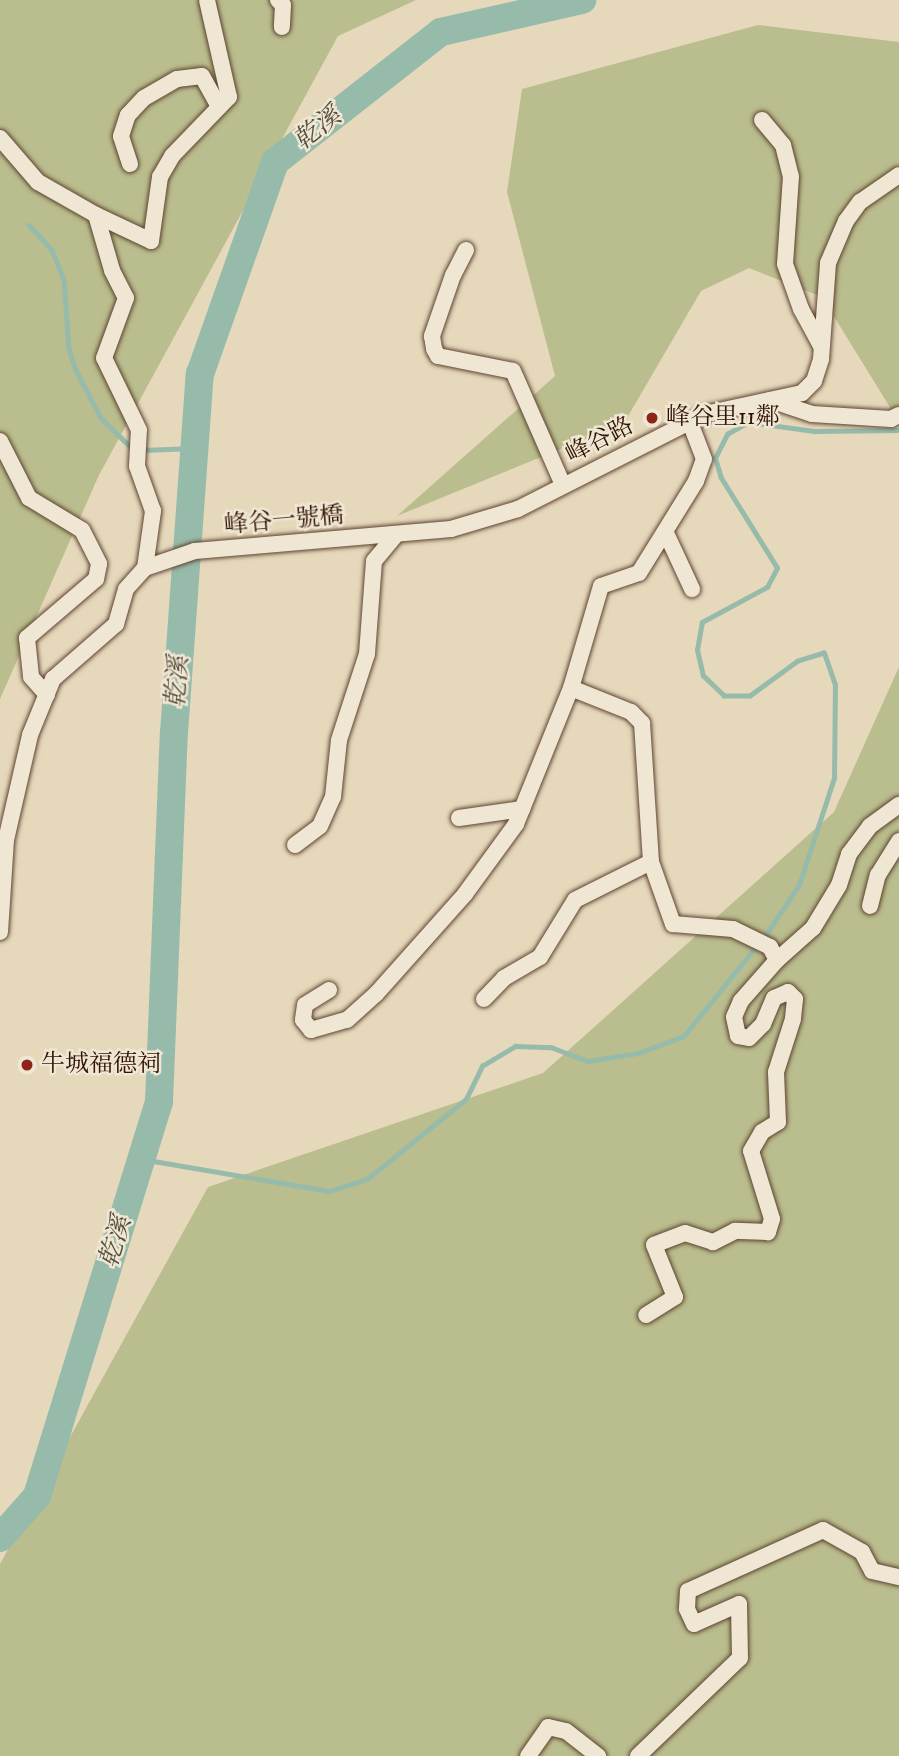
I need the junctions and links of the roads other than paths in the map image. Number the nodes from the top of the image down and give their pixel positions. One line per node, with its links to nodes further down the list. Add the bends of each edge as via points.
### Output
1 (207, 0): 4 (street, via 229,97)
2 (278, 0): 3 (street, via 283,5)
3 (282, 27)
4 (219, 107): 7 (street, via 202,76 177,79 144,98 128,115 121,136); 9 (street, via 172,156 160,177 151,241)
5 (762, 120): 11 (street, via 783,145 791,176 785,264 801,309)
6 (0, 138): 9 (street, via 38,182)
7 (130, 164)
8 (899, 175): 11 (street, 峰谷路, via 859,202 846,221 828,263)
9 (96, 215): 20 (street, via 112,270 126,298 104,358 139,430 139,479 153,511)
10 (466, 250): 16 (street, via 436,324 433,349 438,356 513,371)
11 (822, 347): 12 (street, 峰谷路, via 814,381 802,393)
12 (768, 399): 13 (street, via 812,414 891,419); 14 (street, 峰谷路)
13 (899, 415)
14 (690, 422): 16 (street, 峰谷路); 17 (street, via 704,458)
15 (0, 441): 23 (street, via 29,498 82,530 99,564 96,579 27,638 31,677)
16 (563, 485): 18 (street, 峰谷路, via 518,509 452,530)
17 (666, 533): 21 (street); 22 (street, via 639,573 601,586)
18 (397, 534): 19 (street, 峰谷路); 28 (street, via 374,561 367,654 339,740 333,797 320,827)
19 (377, 536): 20 (street, 峰谷一號橋, via 194,551)
20 (145, 568): 23 (street, via 126,589 116,624 53,679)
21 (692, 589)
22 (571, 688): 25 (street); 30 (street, via 631,712 642,723)
23 (47, 695): 29 (street, via 20,768)
24 (899, 805): 33 (street, via 870,826 849,854 839,885 813,928)
25 (522, 809): 26 (street); 34 (street, via 465,894 376,994 347,1020 311,1030 303,1020 305,1005)
26 (459, 818)
27 (899, 841): 31 (street, via 878,875)
28 (295, 845)
29 (2, 860): 32 (street)
30 (651, 862): 33 (street, via 673,924 733,929); 35 (street, via 575,901 540,957 503,978)
31 (870, 906)
32 (0, 932)
33 (774, 953): 36 (street, via 734,1017 738,1036 749,1038 763,1024 774,998 788,992 795,999 776,1072 778,1122 762,1132 751,1151 772,1219 768,1233 735,1231 713,1242 685,1233 654,1245 675,1297)
34 (329, 990)
35 (484, 999)
36 (646, 1315)
37 (899, 1577): 40 (street, via 872,1571 862,1552 823,1530 688,1591 687,1609 694,1624 739,1604 740,1658)
38 (528, 1756): 39 (street, via 548,1727 566,1731)
39 (598, 1756)
40 (638, 1756)

